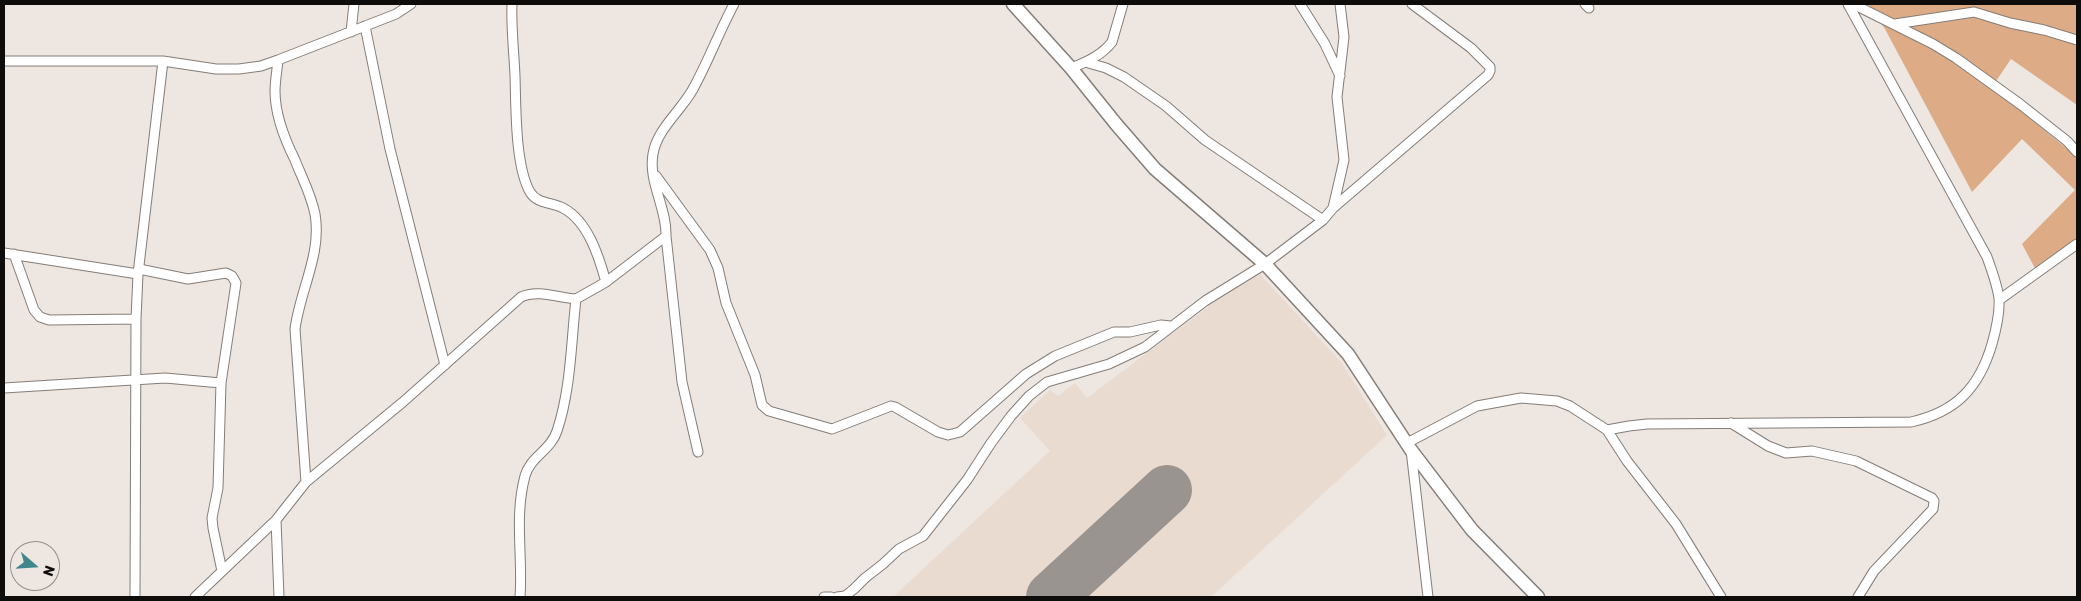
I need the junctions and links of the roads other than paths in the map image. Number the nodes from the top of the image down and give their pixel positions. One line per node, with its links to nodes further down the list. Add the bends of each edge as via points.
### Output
1 (354, 4): 14 (street)
2 (412, 4): 13 (street)
3 (512, 4): 32 (street, via 520,159 530,191 540,201 560,206 573,215 592,240)
4 (734, 4): 23 (street, via 692,91 656,142)
5 (1013, 4): 20 (street)
6 (1123, 4): 19 (street, via 1112,42)
7 (1300, 4): 21 (street)
8 (1340, 4): 21 (street, via 1344,37)
9 (1412, 4): 24 (street, via 1471,48 1490,71)
10 (1848, 4): 34 (street, via 1976,234 1996,282)
11 (1853, 4): 12 (street)
12 (1895, 24): 15 (street, via 1974,12); 22 (street, via 1956,58 2020,104)
13 (365, 26): 14 (street); 37 (street, via 390,149)
14 (351, 32): 16 (street)
15 (2077, 40)
16 (278, 60): 18 (street, via 239,69); 45 (street, via 275,92 279,116 308,187 316,225 314,258 295,329)
17 (4, 61): 18 (street)
18 (163, 61): 31 (street)
19 (1085, 62): 20 (street); 25 (street, via 1124,77 1166,106 1212,145)
20 (1072, 68): 30 (street, via 1155,169)
21 (1340, 76): 24 (street, via 1337,97 1344,160)
22 (2077, 152)
23 (652, 170): 26 (street, via 666,218); 36 (street, via 710,250 726,303 755,375 762,405 827,429 890,406 900,408 938,432 948,435 960,432 1026,374 1056,356 1114,332)
24 (1333, 208): 25 (street)
25 (1322, 220): 30 (street)
26 (666, 236): 32 (street); 44 (street, via 682,382)
27 (2077, 244): 34 (street)
28 (4, 253): 29 (street)
29 (14, 254): 31 (street); 35 (street, via 34,310 40,317 49,320)
30 (1266, 264): 36 (street); 43 (street, via 1348,354)
31 (138, 272): 35 (street); 39 (street, via 188,279 226,273 235,280)
32 (606, 282): 33 (street)
33 (576, 299): 37 (street, via 533,293 521,297); 51 (street, via 566,388 557,430 551,444 527,470 518,508)
34 (1999, 300): 41 (street, via 1996,331 1981,375 1970,391 1931,417 1911,422)
35 (136, 319): 38 (street)
36 (1171, 326): 54 (street, via 1145,347 1108,364 1047,382 1029,396 924,536 900,549 854,590)
37 (444, 365): 45 (street)
38 (134, 381): 39 (street, via 180,378); 40 (street); 48 (street)
39 (221, 383): 47 (street, via 218,488 212,518)
40 (4, 388)
41 (1731, 423): 42 (street, via 1647,424); 58 (street, via 1786,453 1812,451 1856,461 1932,498 1933,509 1874,571)
42 (1607, 430): 43 (street, via 1557,401 1521,398 1477,406); 57 (street, via 1676,524)
43 (1409, 447): 55 (street); 56 (street, via 1472,530)
44 (698, 452)
45 (306, 482): 46 (street)
46 (276, 520): 47 (street); 50 (street)
47 (222, 570): 49 (street)
48 (135, 597)
49 (195, 597)
50 (279, 597)
51 (520, 597)
52 (824, 597): 53 (street)
53 (831, 597)
54 (837, 597)
55 (1428, 597)
56 (1538, 597)
57 (1721, 597)
58 (1858, 597)

